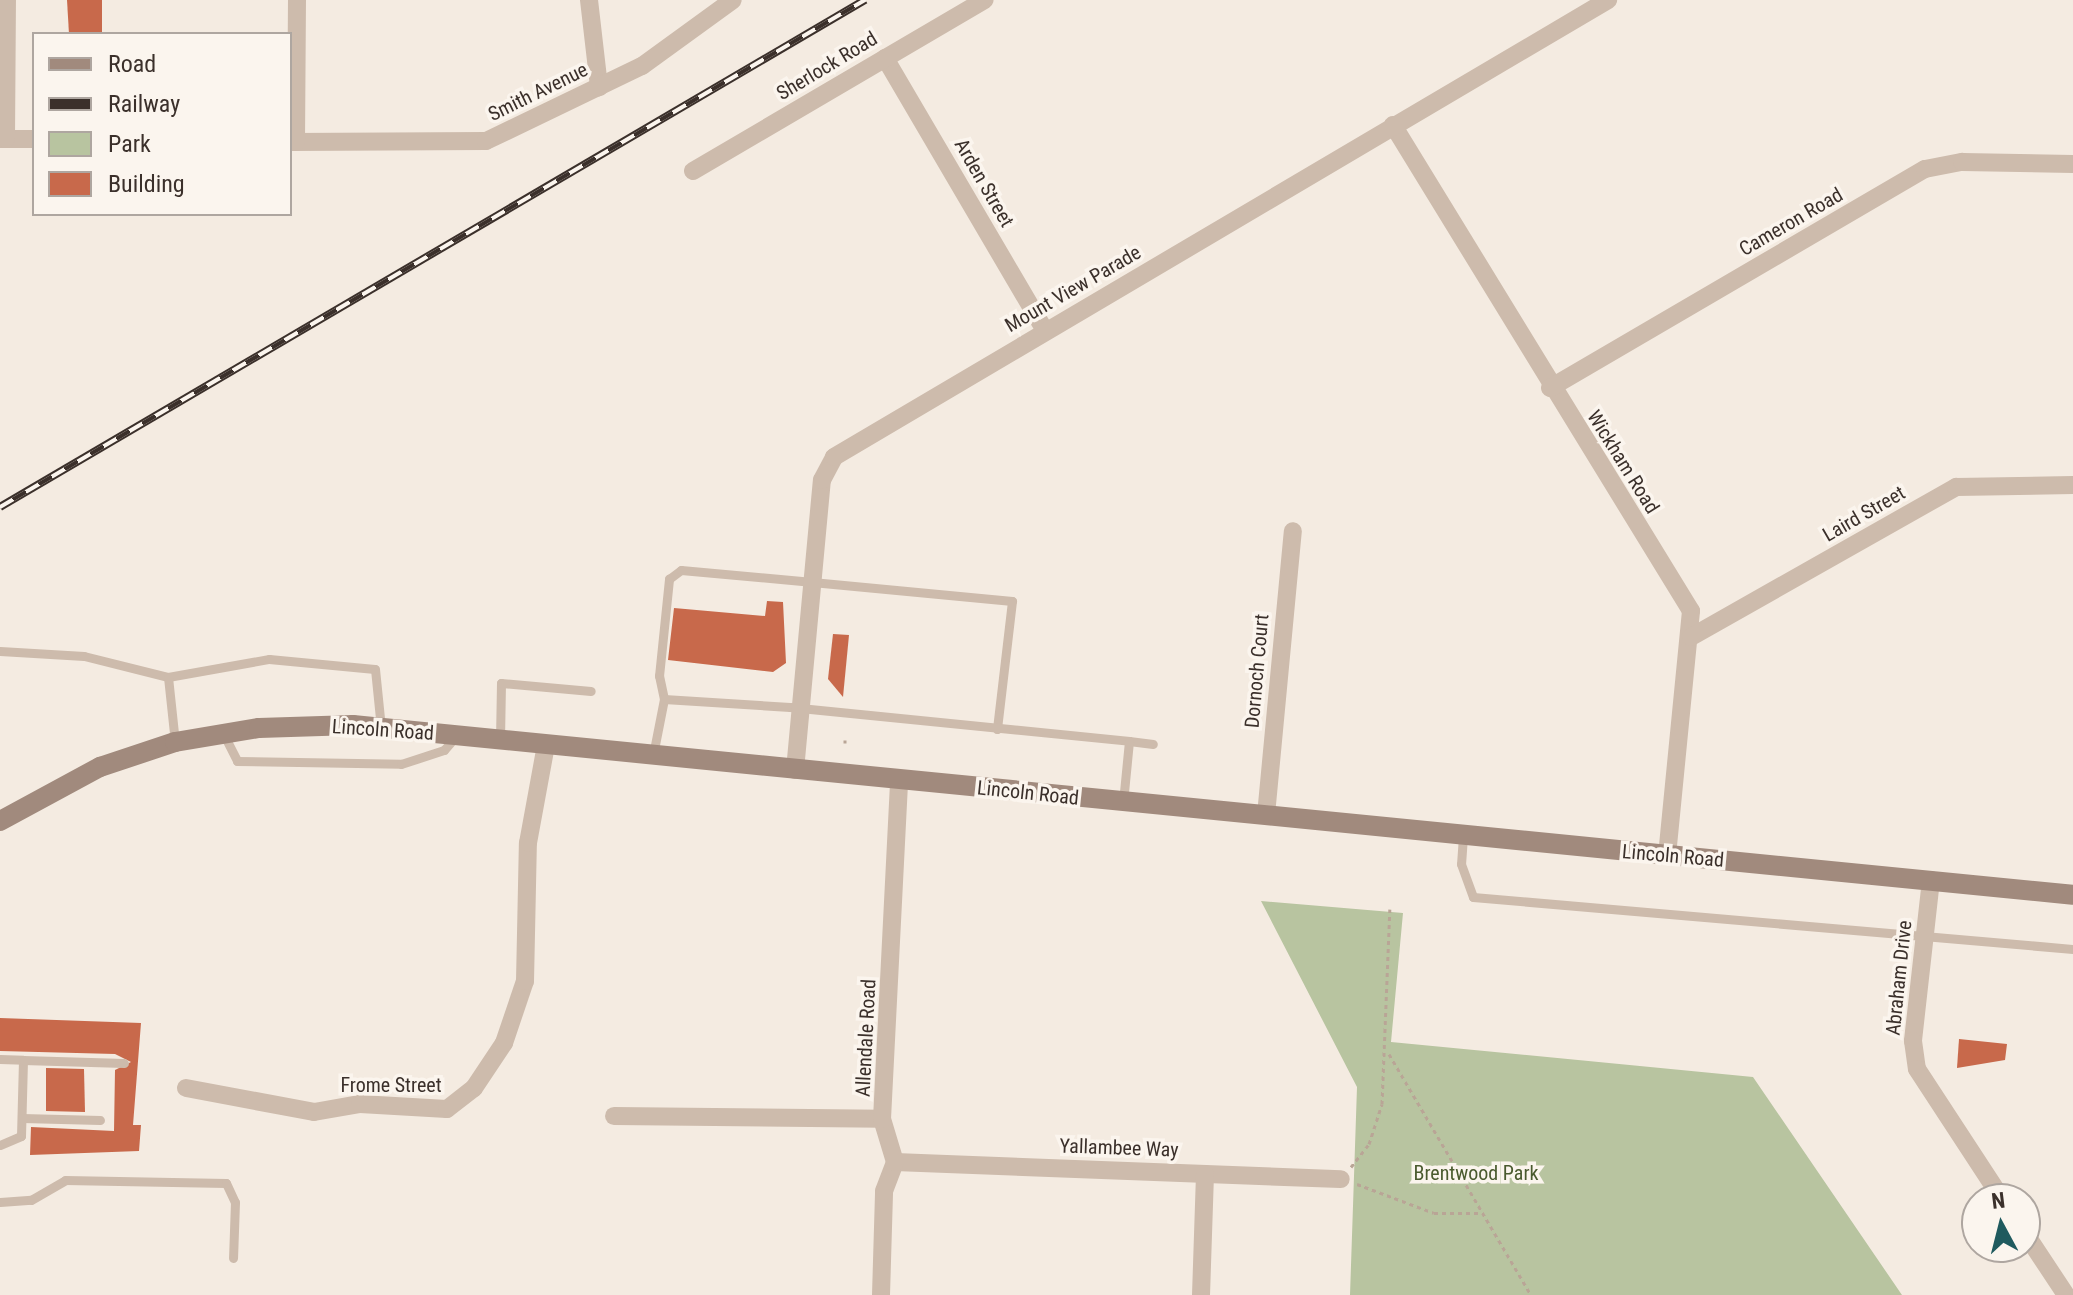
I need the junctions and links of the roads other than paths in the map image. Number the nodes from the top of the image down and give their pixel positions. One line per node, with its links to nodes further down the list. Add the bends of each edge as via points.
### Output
1 (7, 0): 10 (street)
2 (297, 0): 12 (street)
3 (589, 0): 8 (street)
4 (733, 0): 8 (street, Smith Avenue, via 642,66)
5 (984, 0): 7 (street, Sherlock Road)
6 (1608, 0): 9 (street, Mount View Parade)
7 (885, 58): 14 (street, Sherlock Road); 15 (street, Arden Street)
8 (599, 87): 12 (street, Smith Avenue, via 486,141)
9 (1393, 125): 15 (street, Mount View Parade); 16 (street, Wickham Road)
10 (3, 139): 11 (street)
11 (32, 139)
12 (293, 142)
13 (2073, 164): 16 (street, Cameron Road, via 1962,162 1925,169)
14 (693, 171)
15 (1045, 331): 19 (street, Mount View Parade, via 834,457 822,480)
16 (1550, 388): 20 (street, Wickham Road, via 1691,611)
17 (2073, 485): 20 (street, Laird Street, via 1956,487)
18 (1293, 531): 39 (street, Dornoch Court)
19 (812, 582): 24 (lane, via 681,570 669,579 659,676); 25 (street, Mount View Parade); 27 (lane, via 1012,601)
20 (1691, 637): 42 (street, Wickham Road)
21 (0, 651): 22 (lane, via 84,656)
22 (168, 677): 26 (lane, via 269,659 375,669); 32 (lane)
23 (591, 691): 30 (lane, via 501,683)
24 (664, 699): 25 (lane); 35 (lane)
25 (801, 709): 27 (lane); 36 (street, Mount View Parade)
26 (381, 728): 28 (main road, Lincoln Road); 29 (main road, Lincoln Road)
27 (997, 729): 31 (lane)
28 (224, 733): 29 (lane, via 237,761 267,763 401,764 444,750); 32 (main road, Lincoln Road)
29 (456, 736): 30 (main road, Lincoln Road)
30 (500, 740): 34 (main road, Lincoln Road)
31 (1129, 741): 33 (lane); 38 (lane)
32 (175, 742): 40 (main road, Lincoln Road, via 100,767)
33 (1153, 744)
34 (546, 745): 35 (main road, Lincoln Road); 50 (street, Frome Street, via 528,843 525,981 504,1043 474,1088 447,1109 360,1104 314,1112)
35 (653, 755): 36 (main road, Lincoln Road)
36 (795, 770): 37 (main road, Lincoln Road)
37 (899, 780): 38 (main road, Lincoln Road); 53 (street, Allendale Road)
38 (1123, 802): 39 (main road, Lincoln Road)
39 (1266, 815): 41 (main road, Lincoln Road)
40 (0, 821)
41 (1463, 836): 42 (main road, Lincoln Road); 45 (lane, via 1461,864 1473,897)
42 (1667, 856): 43 (main road, Lincoln Road)
43 (1931, 880): 44 (main road, Lincoln Road); 45 (street, Abraham Drive)
44 (2073, 895)
45 (1927, 933): 46 (lane); 59 (street, Abraham Drive, via 1913,1041 1917,1069)
46 (2073, 949)
47 (0, 1059): 48 (lane)
48 (23, 1060): 49 (lane); 52 (lane)
49 (124, 1063)
50 (186, 1088)
51 (614, 1116): 53 (street)
52 (22, 1118): 54 (lane); 55 (lane, via 21,1136)
53 (882, 1119): 56 (street, Allendale Road)
54 (100, 1120)
55 (0, 1145)
56 (895, 1162): 57 (street, Yallambee Way); 63 (street, via 884,1191)
57 (1205, 1174): 58 (street, Yallambee Way); 64 (street)
58 (1341, 1179)
59 (1992, 1183)
60 (0, 1202): 62 (lane, via 31,1200 65,1180 226,1183 235,1202)
61 (2041, 1257): 65 (street)
62 (233, 1258)
63 (881, 1295)
64 (1201, 1295)
65 (2066, 1295)

